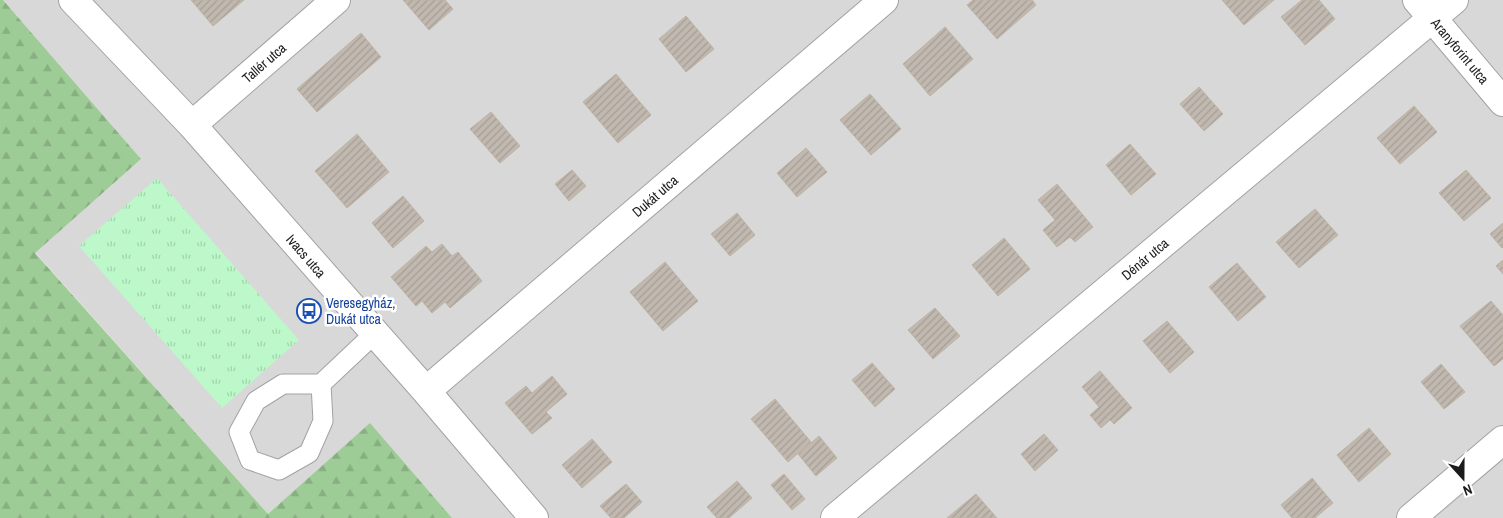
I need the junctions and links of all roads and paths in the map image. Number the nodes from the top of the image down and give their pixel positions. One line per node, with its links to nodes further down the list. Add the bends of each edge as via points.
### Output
1 (73, 0): 7 (street, Ivacs utca)
2 (336, 0): 7 (street, Tallér utca)
3 (884, 0): 10 (street, Dukát utca)
4 (1454, 0): 5 (street, Dénár utca)
5 (1425, 9): 6 (street, Aranyforint utca); 13 (street, Dénár utca)
6 (1503, 102)
7 (192, 126): 8 (street, Ivacs utca)
8 (374, 334): 9 (lane); 10 (street, Ivacs utca)
9 (321, 384): 9 (lane, via 283,384 256,401 239,432 250,460 279,470 309,453 323,421)
10 (426, 392): 12 (street, Ivacs utca)
11 (1503, 440): 14 (street)
12 (534, 518)
13 (835, 518)
14 (1410, 518)

